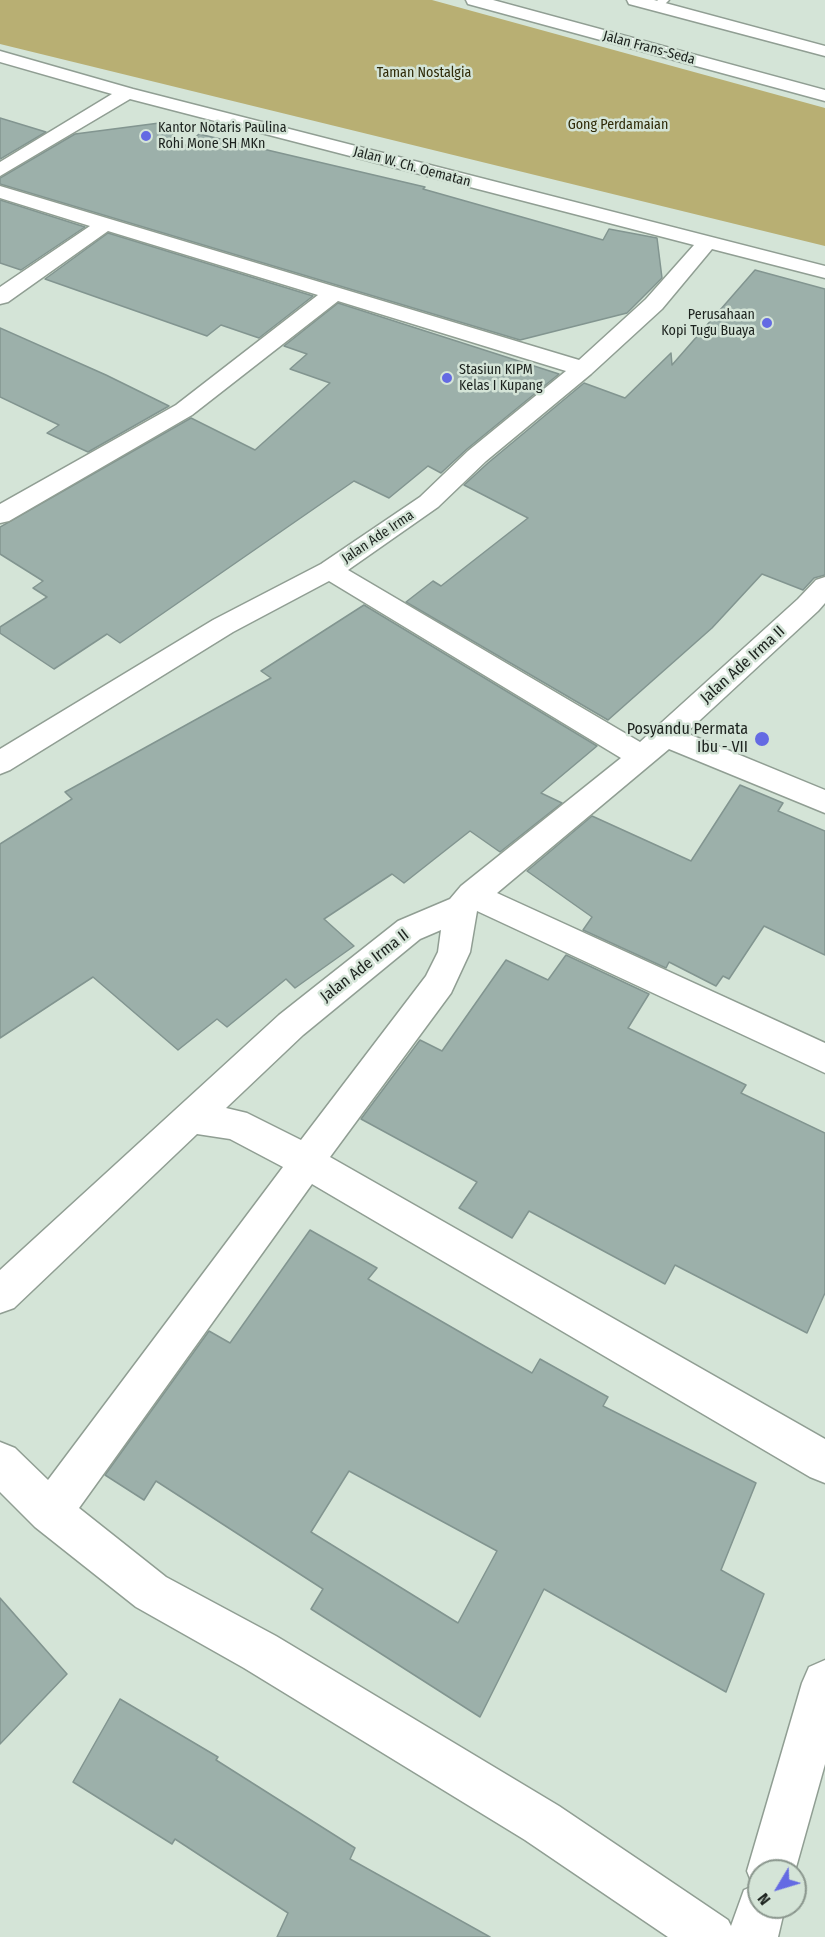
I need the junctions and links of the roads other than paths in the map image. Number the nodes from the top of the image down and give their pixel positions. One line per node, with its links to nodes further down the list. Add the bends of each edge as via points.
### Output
1 (474, 0): 7 (street, Jalan Frans-Seda)
2 (635, 0): 3 (street)
3 (661, 3): 4 (street)
4 (825, 51)
5 (0, 57): 6 (street, Jalan W. Ch. Oematan)
6 (127, 93): 8 (street); 11 (street, Jalan W. Ch. Oematan)
7 (825, 96)
8 (0, 170)
9 (0, 192): 10 (street)
10 (107, 223): 13 (street); 14 (street)
11 (706, 243): 12 (street, Jalan W. Ch. Oematan); 15 (street, Jalan Ade Irma, via 654,304)
12 (825, 272)
13 (335, 293): 15 (street); 16 (street, via 184,410)
14 (0, 297)
15 (583, 369): 17 (street, Jalan Ade Irma, via 477,456 429,502)
16 (0, 514)
17 (330, 570): 20 (street); 21 (street, Jalan Ade Irma, via 223,626)
18 (819, 601): 19 (street, Jalan Ade Irma II)
19 (664, 736): 20 (street, Jalan Ade Irma II); 22 (street)
20 (642, 757): 23 (street, Jalan Ade Irma II)
21 (0, 763)
22 (825, 802)
23 (466, 902): 24 (street); 25 (street, Jalan Ade Irma II, via 409,930 291,1025); 26 (street, via 454,952 439,984 329,1127)
24 (825, 1059)
25 (188, 1118): 26 (street, via 234,1124 265,1137); 27 (street, Jalan Ade Irma II)
26 (307, 1164): 28 (street); 30 (street)
27 (0, 1295)
28 (825, 1462)
29 (0, 1463): 30 (street)
30 (50, 1512): 34 (street, via 151,1592 260,1652 542,1823)
31 (825, 1683): 32 (street)
32 (774, 1859)
33 (758, 1919): 35 (street)
34 (711, 1937)
35 (753, 1937)

